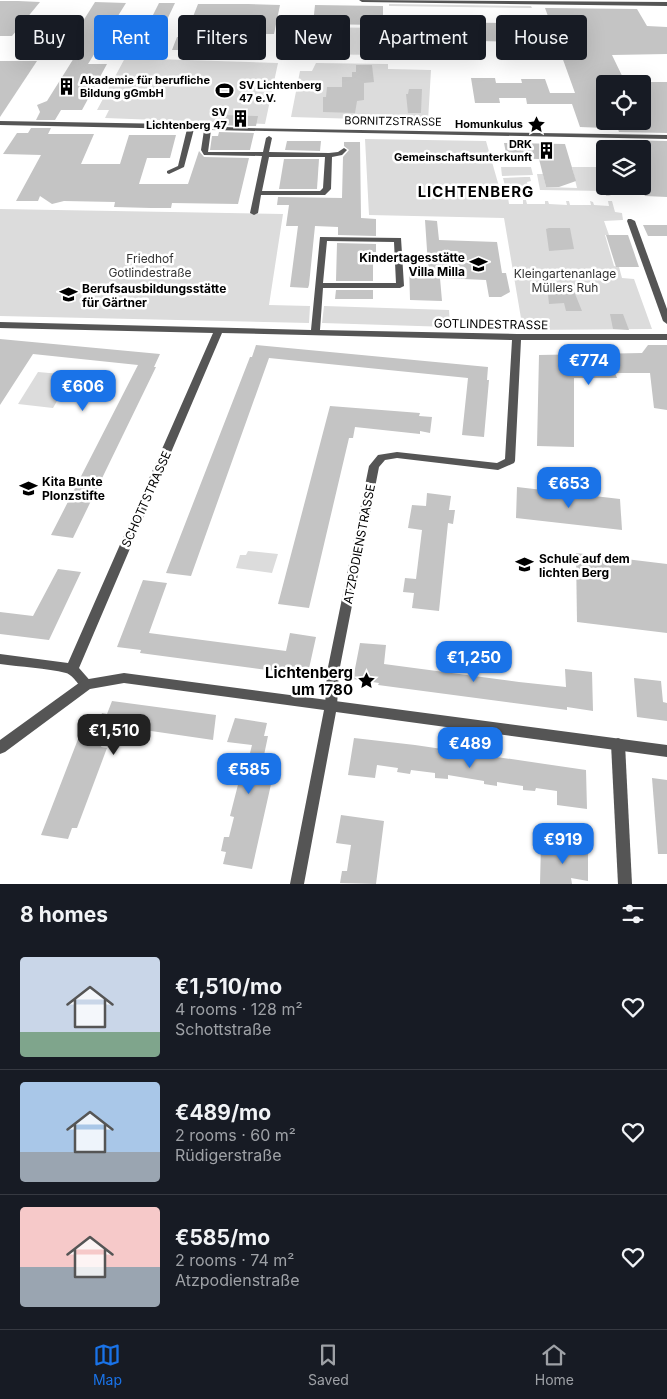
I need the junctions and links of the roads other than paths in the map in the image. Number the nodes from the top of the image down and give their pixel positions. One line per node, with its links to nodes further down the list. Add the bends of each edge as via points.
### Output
1 (362, 0): 2 (street)
2 (667, 4)
3 (0, 123): 4 (street, BORNITZSTRASSE)
4 (191, 127): 5 (street, BORNITZSTRASSE); 11 (street, via 181,167)
5 (208, 128): 6 (street, BORNITZSTRASSE); 9 (street, via 204,153)
6 (667, 137)
7 (269, 138): 9 (street)
8 (344, 150): 10 (street, via 340,154)
9 (266, 155): 10 (street); 12 (street)
10 (329, 155): 12 (street, via 327,189 322,193)
11 (169, 172)
12 (259, 193): 13 (street)
13 (254, 213)
14 (631, 221): 16 (street)
15 (319, 285): 15 (street, via 400,286 398,240 323,238); 19 (street)
16 (667, 322)
17 (0, 325): 18 (street, GOTLINDESTRASSE)
18 (218, 329): 19 (street, GOTLINDESTRASSE); 23 (street, SCHOTTSTRASSE)
19 (315, 332): 21 (street, GOTLINDESTRASSE)
20 (667, 336): 21 (street, GOTLINDESTRASSE)
21 (517, 337): 25 (street, ATZPODIENSTRASSE, via 510,461 498,467 398,455 382,457 374,466 333,672)
22 (0, 659): 23 (street)
23 (72, 669): 24 (street)
24 (87, 684): 25 (street, via 124,678); 27 (street)
25 (331, 706): 26 (street); 29 (street, ATZPODIENSTRASSE)
26 (618, 744): 28 (street); 30 (street)
27 (0, 748)
28 (667, 751)
29 (297, 884)
30 (625, 884)

